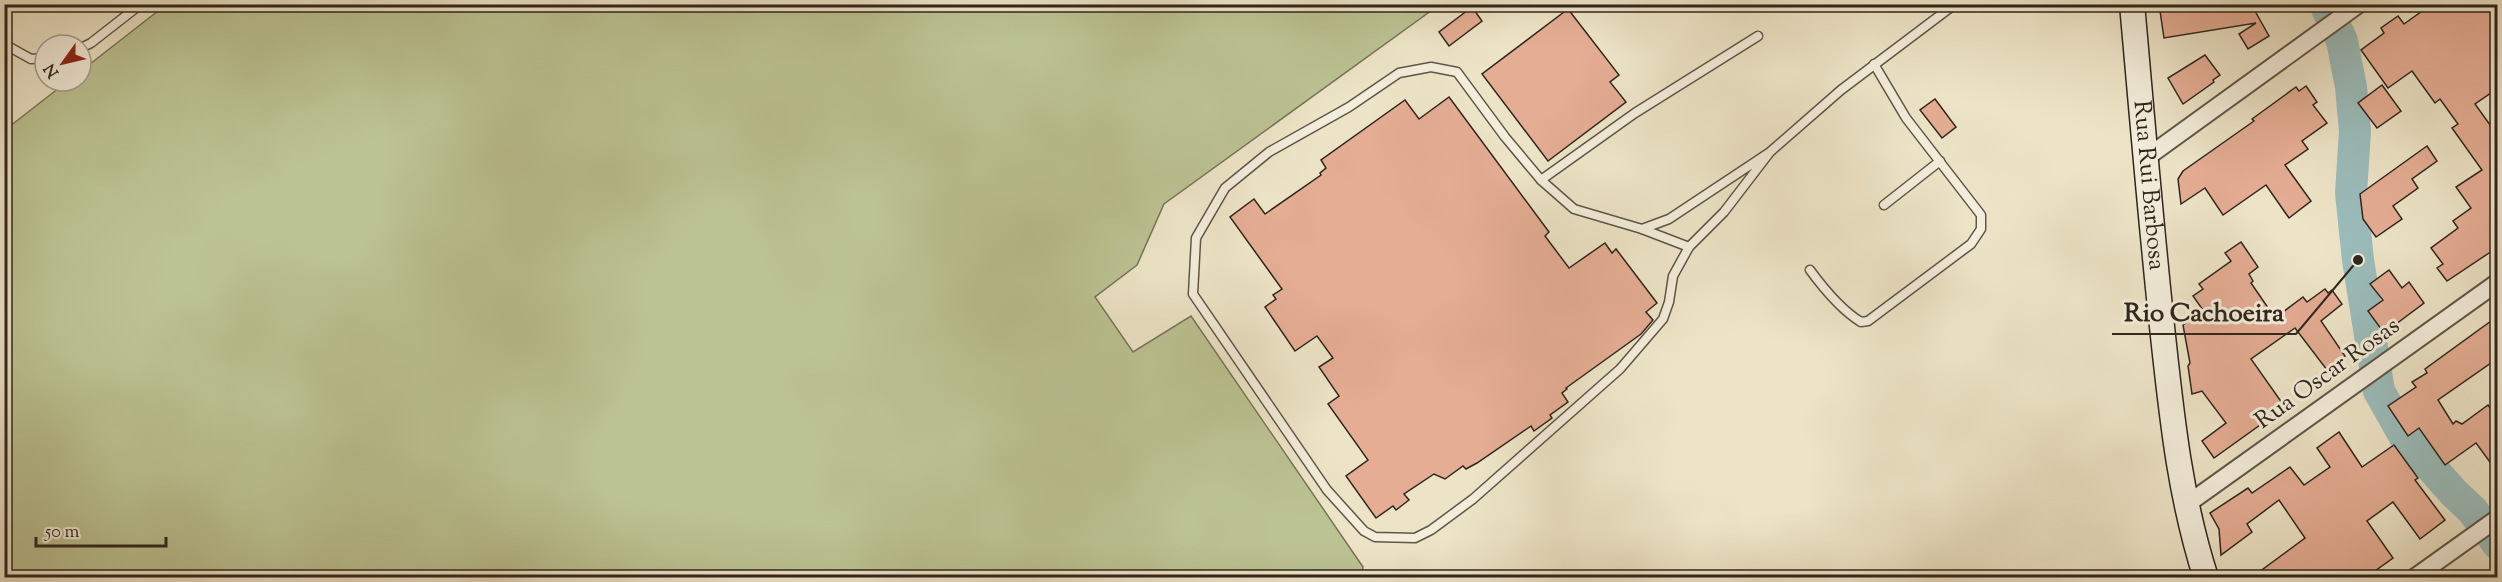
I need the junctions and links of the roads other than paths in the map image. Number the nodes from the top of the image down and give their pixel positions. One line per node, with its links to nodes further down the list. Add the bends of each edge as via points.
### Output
1 (141, 4): 6 (lane)
2 (1955, 4): 9 (lane)
3 (2132, 4): 11 (main road, Rua Rui Barbosa)
4 (2359, 4): 11 (street)
5 (1758, 36): 13 (lane, via 1635,113)
6 (93, 41)
7 (4, 44): 8 (lane)
8 (33, 59)
9 (1874, 64): 10 (lane); 12 (lane, via 1906,118)
10 (1770, 153): 15 (lane, via 1669,219); 16 (lane, via 1724,212)
11 (2146, 158): 19 (main road, Rua Rui Barbosa, via 2174,434)
12 (1940, 161): 14 (lane); 17 (lane, via 1982,215 1982,230 1971,244 1877,315 1861,322 1850,316)
13 (1541, 180): 15 (lane, via 1574,209); 16 (lane, via 1457,72 1431,67 1399,73 1349,107 1269,152 1225,188 1196,238 1193,294 1327,490 1364,531 1375,537 1415,538 1431,530 1473,499 1620,369 1663,319 1673,276)
14 (1884, 205)
15 (1642, 229): 16 (lane)
16 (1689, 248)
17 (1810, 270)
18 (2498, 282): 19 (street, Rua Oscar Rosas)
19 (2186, 505): 21 (main road, Rua Rui Barbosa)
20 (2498, 518): 22 (street)
21 (2206, 578)
22 (2414, 578)

